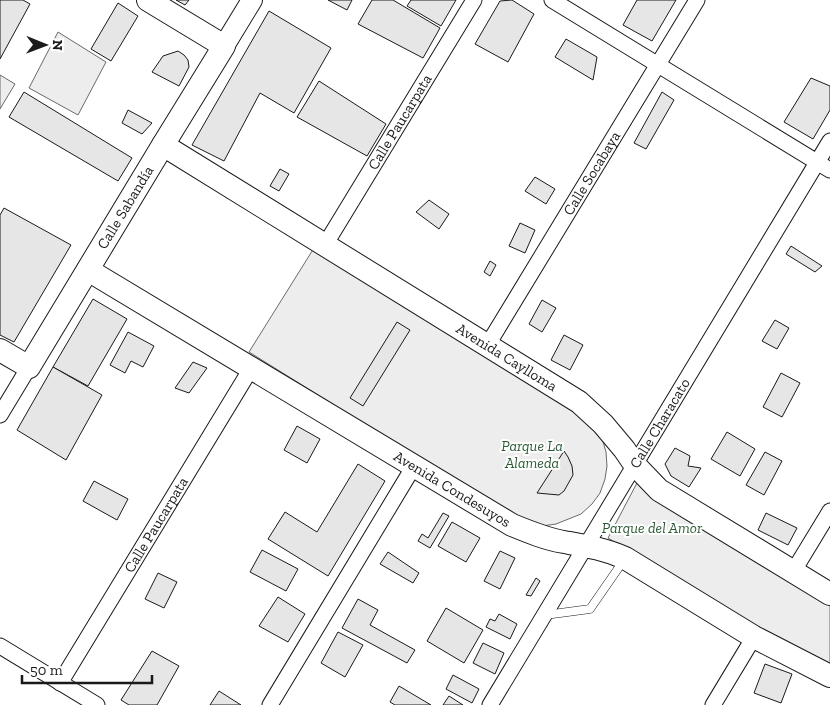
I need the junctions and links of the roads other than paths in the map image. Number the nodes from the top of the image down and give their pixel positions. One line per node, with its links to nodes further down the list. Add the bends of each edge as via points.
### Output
1 (148, 0): 6 (main road)
2 (252, 0): 6 (street, Calle Sabandía)
3 (474, 0): 11 (street, Calle Paucarpata)
4 (552, 0): 7 (street)
5 (697, 0): 7 (street, Calle Socabaya)
6 (224, 46): 9 (main road, Calle Sabandía)
7 (658, 65): 10 (street); 13 (street, Calle Socabaya)
8 (830, 141): 10 (street, Calle Characato)
9 (163, 145): 11 (main road, Avenida Caylloma); 12 (main road, Calle Sabandía)
10 (824, 166): 19 (street, Calle Characato)
11 (325, 245): 13 (main road, Avenida Caylloma)
12 (88, 270): 15 (main road, Calle Sabandía); 16 (main road, Avenida Condesuyos)
13 (487, 346): 19 (main road, Avenida Caylloma, via 578,402 603,424)
14 (0, 350): 15 (main road)
15 (28, 367): 17 (street, Calle Sabandía)
16 (252, 367): 18 (main road, Avenida Condesuyos); 29 (street, Calle Paucarpata)
17 (0, 415)
18 (414, 466): 21 (main road, Avenida Condesuyos, via 512,525 533,534); 31 (street)
19 (635, 466): 21 (street, Calle Characato); 23 (main road, Avenida Caylloma, via 659,490)
20 (830, 511): 23 (street)
21 (587, 546): 22 (main road, Avenida Condesuyos); 25 (street, Calle Characato)
22 (626, 558): 25 (lane, via 590,609); 26 (main road, Avenida Condesuyos)
23 (793, 572): 24 (main road, Avenida Caylloma)
24 (830, 594)
25 (545, 615): 32 (street, Calle Characato)
26 (754, 637): 28 (main road, Avenida Condesuyos); 33 (street)
27 (0, 646): 29 (street)
28 (830, 676)
29 (60, 683): 30 (street)
30 (97, 705)
31 (270, 705)
32 (490, 705)
33 (713, 705)

